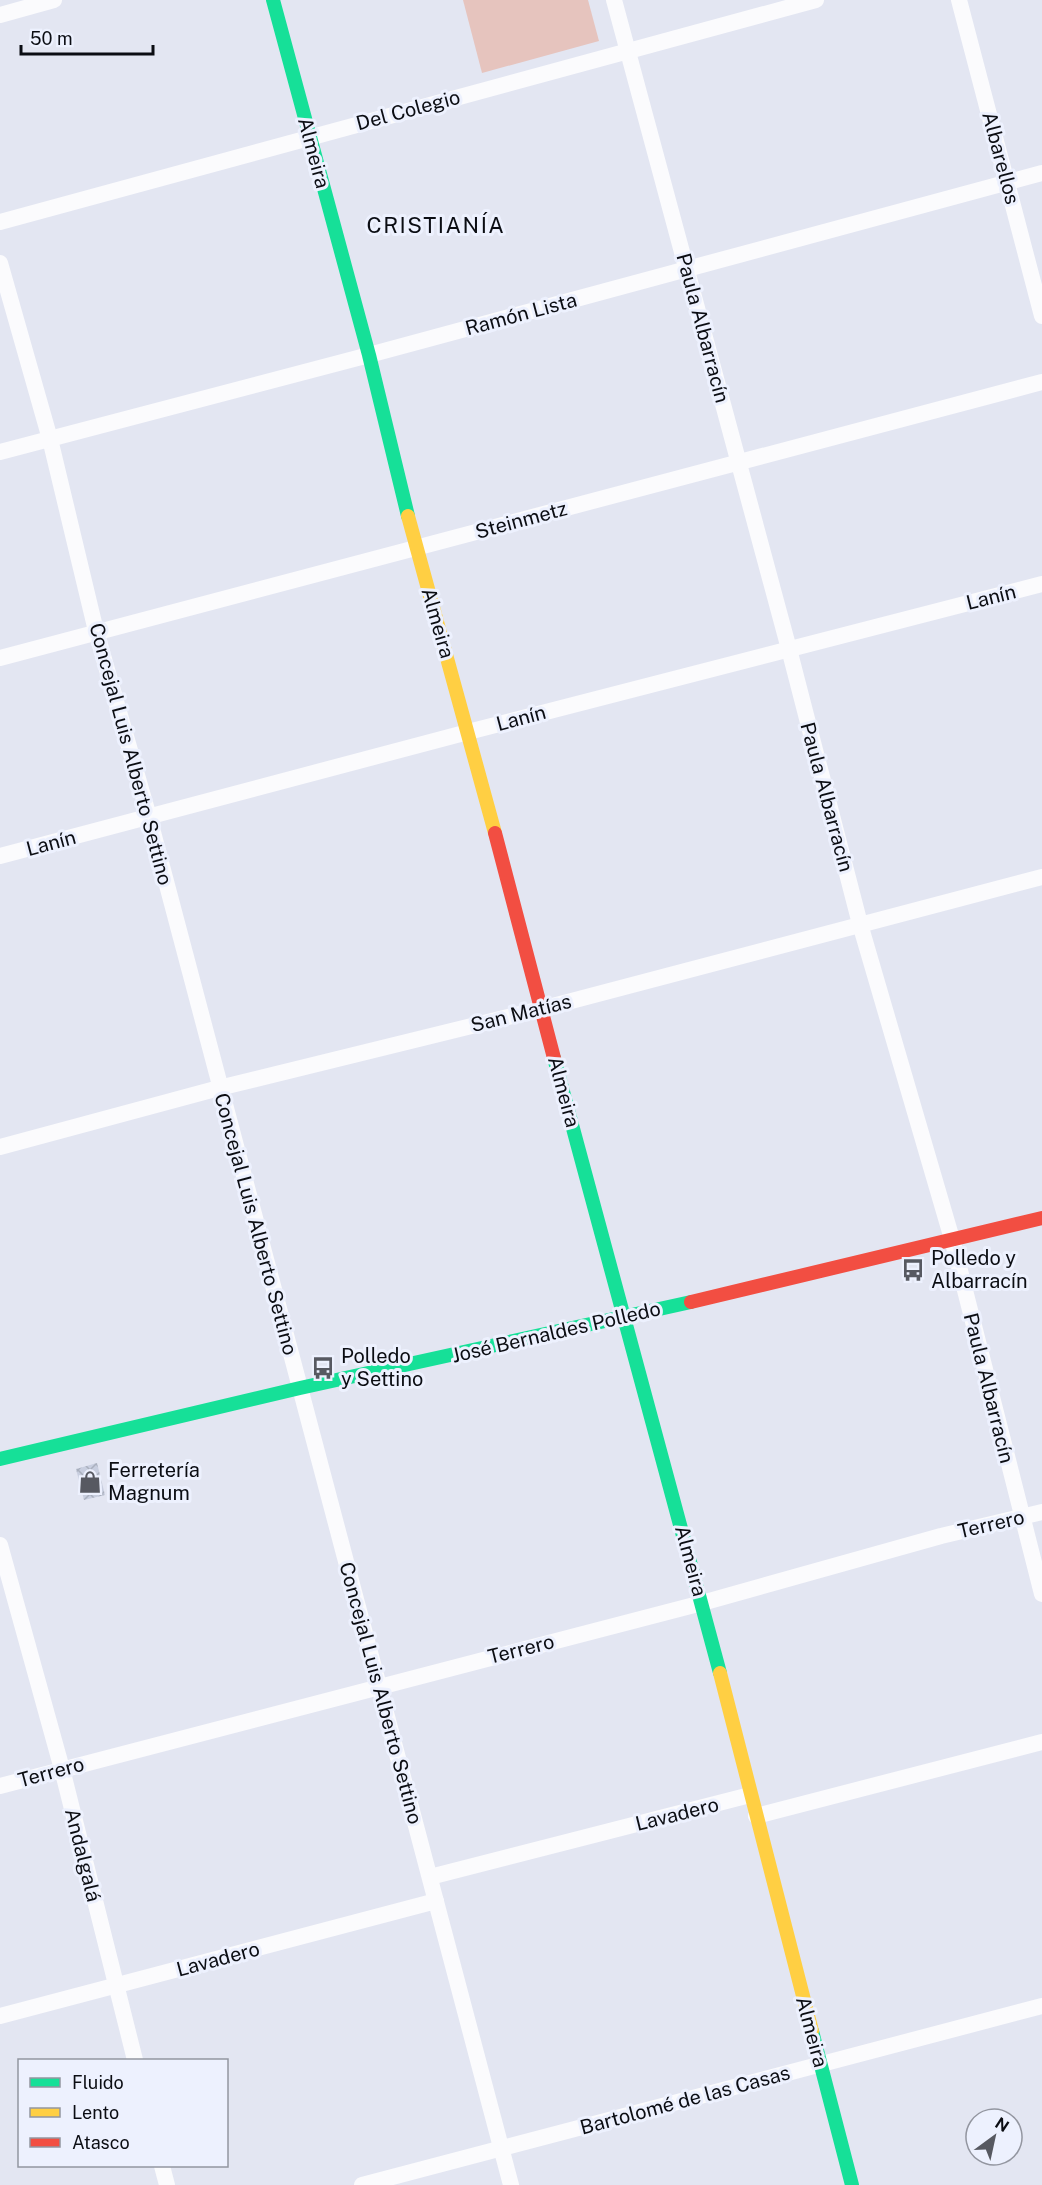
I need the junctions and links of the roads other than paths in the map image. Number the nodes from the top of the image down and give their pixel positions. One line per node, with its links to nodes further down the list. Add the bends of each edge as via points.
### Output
1 (54, 0): 6 (street)
2 (273, 0): 8 (street, Almeira)
3 (614, 0): 7 (street, Paula Albarracín)
4 (816, 0): 7 (street, Del Colegio)
5 (959, 0): 10 (street, Albarellos)
6 (0, 15)
7 (628, 51): 8 (street, Del Colegio); 13 (street, Paula Albarracín)
8 (309, 137): 11 (street, Del Colegio); 15 (street, Almeira)
9 (1042, 173): 10 (street, Ramón Lista)
10 (1008, 182): 13 (street, Ramón Lista); 14 (street, Albarellos)
11 (0, 222)
12 (0, 263): 17 (street, Concejal Luis Alberto Settino)
13 (687, 269): 15 (street, Ramón Lista); 19 (street, Paula Albarracín)
14 (1042, 316)
15 (369, 355): 17 (street, Ramón Lista); 20 (street, Almeira)
16 (1042, 382): 19 (street, Steinmetz)
17 (50, 439): 18 (street, Ramón Lista); 22 (street, Concejal Luis Alberto Settino)
18 (0, 452)
19 (739, 463): 20 (street, Steinmetz); 23 (street, Paula Albarracín)
20 (416, 547): 22 (street, Steinmetz); 25 (street, Almeira)
21 (1042, 584): 23 (street, Lanín)
22 (96, 632): 24 (street, Steinmetz); 26 (street, Concejal Luis Alberto Settino)
23 (789, 649): 25 (street, Lanín); 29 (street, Paula Albarracín)
24 (0, 658)
25 (468, 732): 26 (street, Lanín); 30 (street, Almeira)
26 (149, 817): 27 (street, Lanín); 31 (street, Concejal Luis Alberto Settino)
27 (0, 856)
28 (1042, 877): 29 (street, San Matías)
29 (860, 924): 30 (street, San Matías); 34 (street, Paula Albarracín)
30 (541, 1009): 31 (street, San Matías); 35 (street, Almeira)
31 (219, 1088): 32 (street, San Matías); 36 (street, Concejal Luis Alberto Settino)
32 (0, 1147)
33 (1042, 1218): 34 (street, José Bernaldes Polledo)
34 (952, 1239): 35 (street, José Bernaldes Polledo); 39 (street, Paula Albarracín)
35 (626, 1317): 36 (street, José Bernaldes Polledo); 42 (street, Almeira)
36 (300, 1388): 37 (street, José Bernaldes Polledo); 43 (street, Concejal Luis Alberto Settino)
37 (0, 1460)
38 (1042, 1512): 39 (street, Terrero)
39 (1022, 1517): 41 (street, Paula Albarracín); 42 (street, Terrero)
40 (0, 1545): 45 (street, Andalgalá)
41 (1042, 1594)
42 (702, 1603): 43 (street, Terrero); 47 (street, Almeira)
43 (378, 1686): 45 (street, Terrero); 49 (street, Concejal Luis Alberto Settino)
44 (1042, 1742): 48 (street)
45 (62, 1769): 46 (street, Terrero); 51 (street, Andalgalá)
46 (0, 1786)
47 (750, 1795): 48 (street, Almeira); 49 (street, Lavadero)
48 (756, 1816): 55 (street, Almeira)
49 (430, 1877): 50 (street, Concejal Luis Alberto Settino)
50 (436, 1901): 51 (street, Lavadero); 56 (street, Concejal Luis Alberto Settino)
51 (116, 1986): 53 (street, Lavadero); 54 (street, Andalgalá)
52 (1042, 2006): 55 (street, Bartolomé de las Casas)
53 (0, 2016)
54 (134, 2059)
55 (820, 2064): 56 (street, Bartolomé de las Casas); 61 (street, Almeira)
56 (502, 2148): 59 (street, Bartolomé de las Casas); 60 (street, Concejal Luis Alberto Settino)
57 (162, 2167): 58 (street)
58 (167, 2185)
59 (362, 2185)
60 (511, 2185)
61 (852, 2185)

